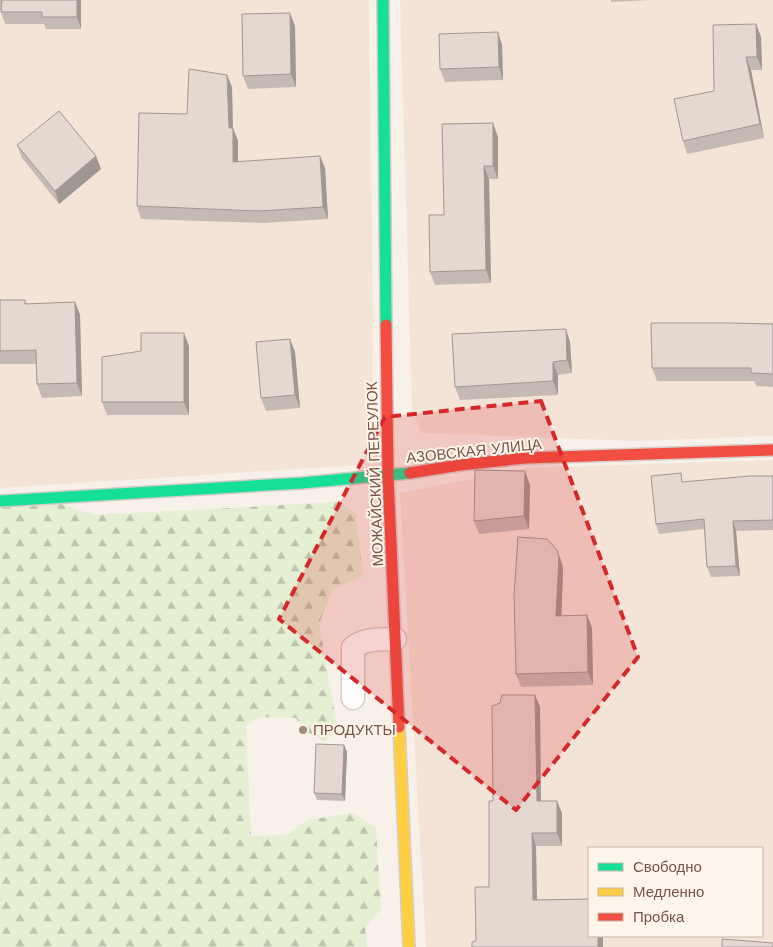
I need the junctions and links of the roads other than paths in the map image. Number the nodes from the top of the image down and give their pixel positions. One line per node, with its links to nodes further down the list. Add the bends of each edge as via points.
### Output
1 (383, 0): 3 (street, МОЖАЙСКИЙ ПЕРЕУЛОК)
2 (773, 450): 3 (street, АЗОВСКАЯ УЛИЦА, via 525,458)
3 (388, 476): 4 (street, АЗОВСКАЯ УЛИЦА); 5 (street, МОЖАЙСКИЙ ПЕРЕУЛОК)
4 (0, 501)
5 (396, 639): 6 (lane, via 359,643 353,648); 7 (street, МОЖАЙСКИЙ ПЕРЕУЛОК)
6 (353, 698)
7 (409, 947)

